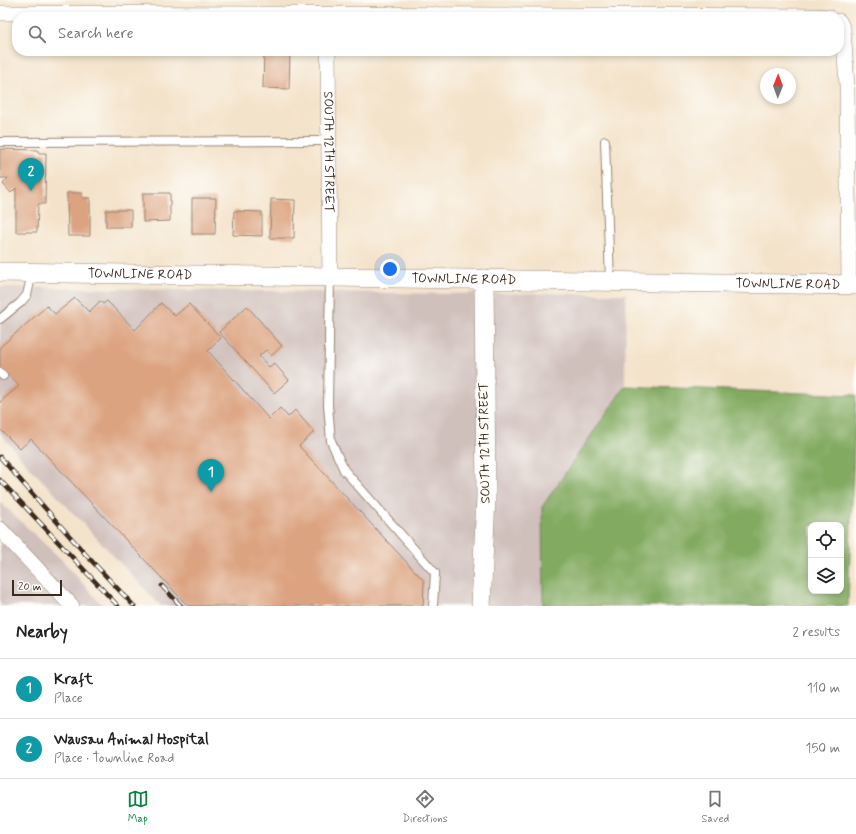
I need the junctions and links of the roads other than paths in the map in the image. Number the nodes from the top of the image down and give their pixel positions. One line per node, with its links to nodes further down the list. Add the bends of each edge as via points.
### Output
1 (328, 10): 2 (street); 3 (street)
2 (109, 12)
3 (494, 12)
4 (0, 13): 5 (street)
5 (12, 13)
6 (844, 43): 16 (street)
7 (328, 56): 8 (street, SOUTH 12TH STREET)
8 (329, 141): 10 (lane); 13 (street, SOUTH 12TH STREET)
9 (605, 141): 15 (lane)
10 (0, 142)
11 (0, 272): 12 (street, TOWNLINE ROAD)
12 (32, 272): 13 (street, TOWNLINE ROAD); 17 (lane, via 27,295)
13 (330, 277): 14 (street, TOWNLINE ROAD); 20 (lane, via 328,405 331,441 344,470 435,573)
14 (484, 279): 15 (street, TOWNLINE ROAD); 21 (street, SOUTH 12TH STREET, via 486,497)
15 (610, 281): 16 (street, TOWNLINE ROAD)
16 (852, 285)
17 (0, 319)
18 (3, 537): 19 (street)
19 (72, 606)
20 (433, 606)
21 (481, 606)

